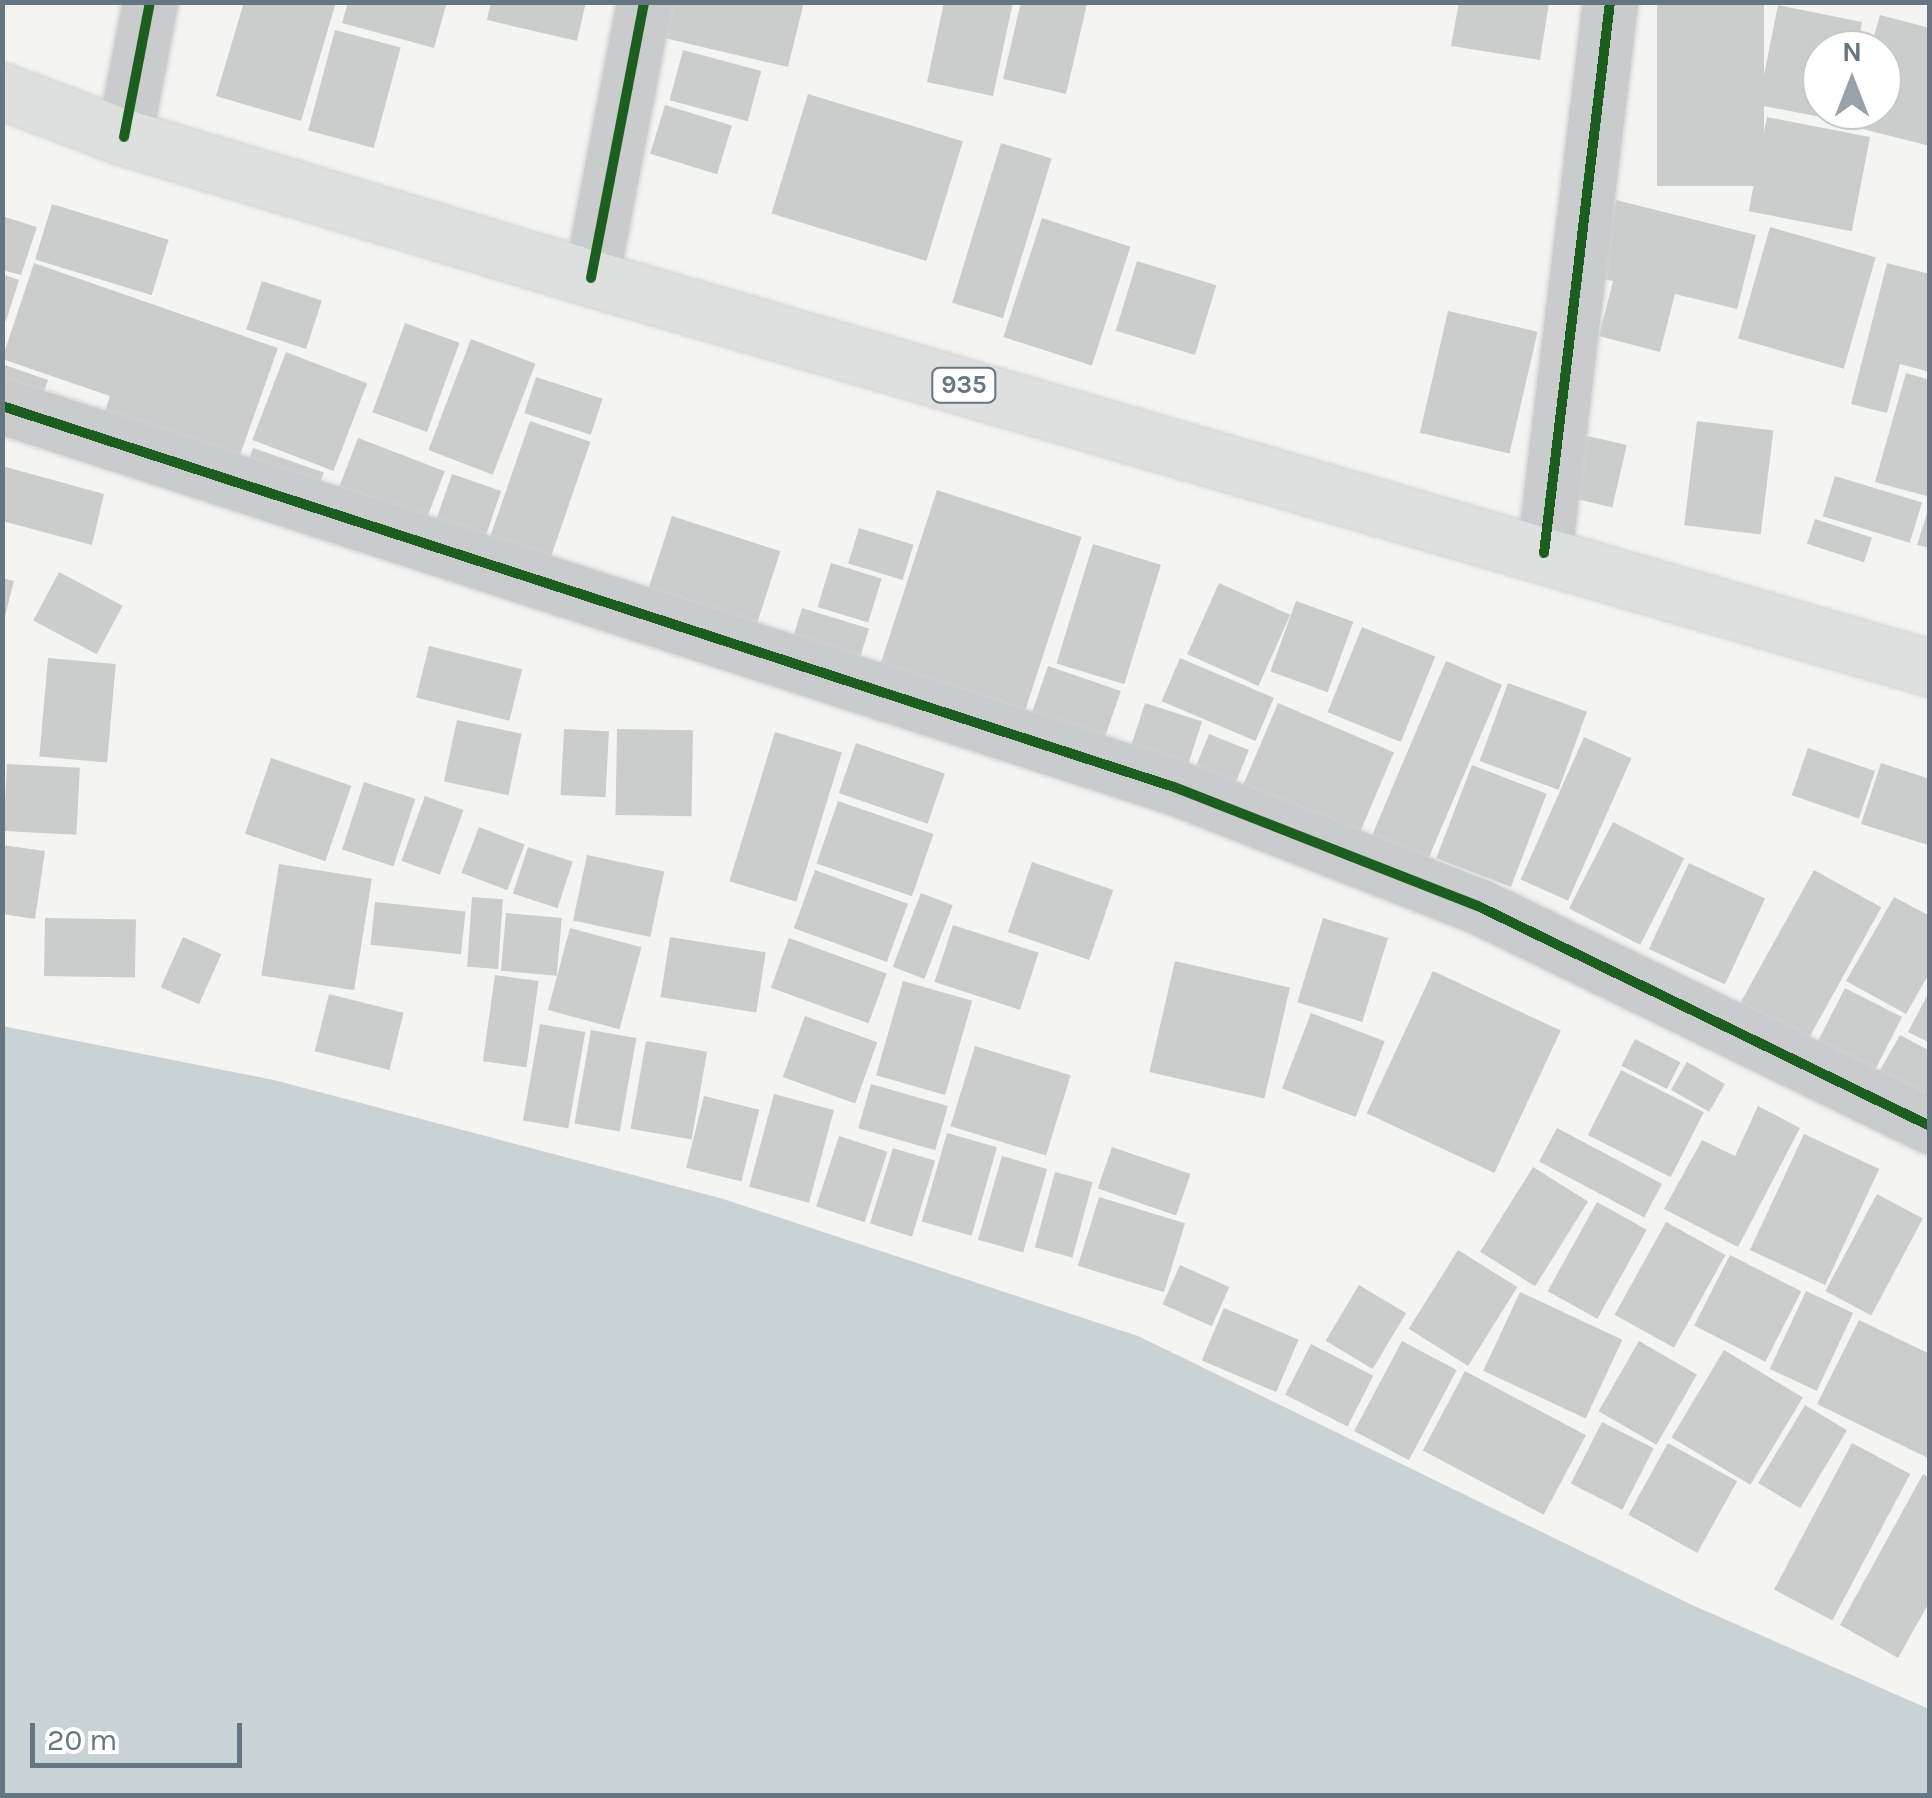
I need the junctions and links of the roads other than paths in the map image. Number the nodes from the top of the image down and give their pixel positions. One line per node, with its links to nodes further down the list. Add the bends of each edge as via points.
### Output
1 (150, 2): 5 (street)
2 (644, 2): 6 (street)
3 (1610, 2): 8 (street)
4 (2, 91): 5 (main road, 935)
5 (124, 137): 6 (main road, 935)
6 (591, 278): 8 (main road, 935)
7 (2, 406): 10 (street, via 1174,787 1478,906)
8 (1544, 553): 9 (main road, 935)
9 (1930, 668)
10 (1930, 1126)

